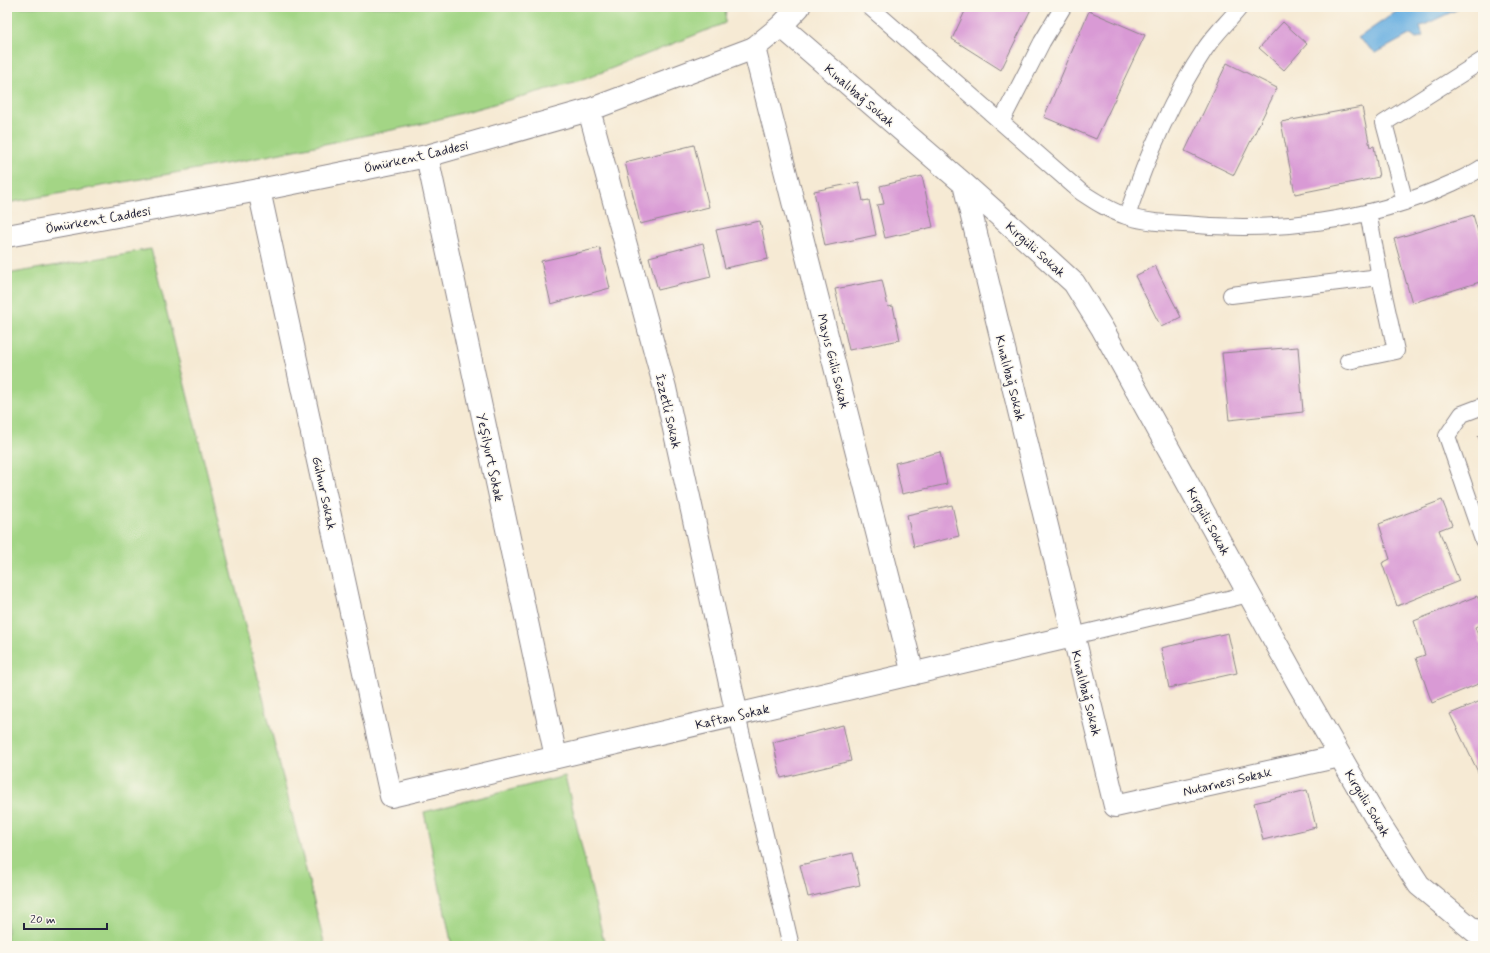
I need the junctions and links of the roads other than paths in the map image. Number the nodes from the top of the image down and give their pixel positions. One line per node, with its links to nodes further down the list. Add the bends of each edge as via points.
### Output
1 (799, 7): 5 (street, Ömürkent Caddesi)
2 (870, 7): 9 (lane)
3 (1063, 7): 9 (lane)
4 (1240, 7): 16 (lane, via 1206,48 1176,98 1139,180)
5 (781, 26): 6 (street, Ömürkent Caddesi); 12 (street, Kınalıbağ Sokak)
6 (754, 48): 8 (street, Ömürkent Caddesi); 25 (street, Mayıs Gülü Sokak)
7 (1483, 60): 14 (lane, via 1384,123)
8 (590, 110): 10 (street, Ömürkent Caddesi); 26 (street, İzzetli Sokak, via 665,388)
9 (1001, 122): 16 (lane, via 1081,192 1104,207)
10 (427, 156): 13 (street, Ömürkent Caddesi); 28 (street, Yeşilyurt Sokak)
11 (1483, 167): 14 (lane, via 1433,192)
12 (964, 184): 23 (street, Kirgülü Sokak, via 1074,283 1102,328); 24 (street, Kınalıbağ Sokak)
13 (258, 190): 17 (street, Ömürkent Caddesi); 29 (street, Gülnur Sokak)
14 (1405, 202): 15 (lane)
15 (1368, 212): 16 (lane, via 1325,221 1228,228 1159,222); 18 (lane)
16 (1127, 216)
17 (7, 236)
18 (1380, 277): 19 (lane); 20 (lane, via 1396,350)
19 (1231, 295)
20 (1348, 361)
21 (1483, 406): 22 (lane, via 1462,414 1447,436)
22 (1483, 540)
23 (1249, 594): 24 (lane); 27 (street, Kirgülü Sokak)
24 (1073, 636): 25 (street, Kaftan Sokak); 30 (street, Kınalıbağ Sokak)
25 (913, 674): 26 (street, Kaftan Sokak)
26 (737, 715): 28 (street, Kaftan Sokak); 32 (lane)
27 (1340, 756): 30 (street, Nutarnesi Sokak); 31 (street, Kirgülü Sokak, via 1419,885)
28 (556, 758): 29 (street, Kaftan Sokak)
29 (391, 796)
30 (1114, 806)
31 (1483, 938)
32 (791, 946)

